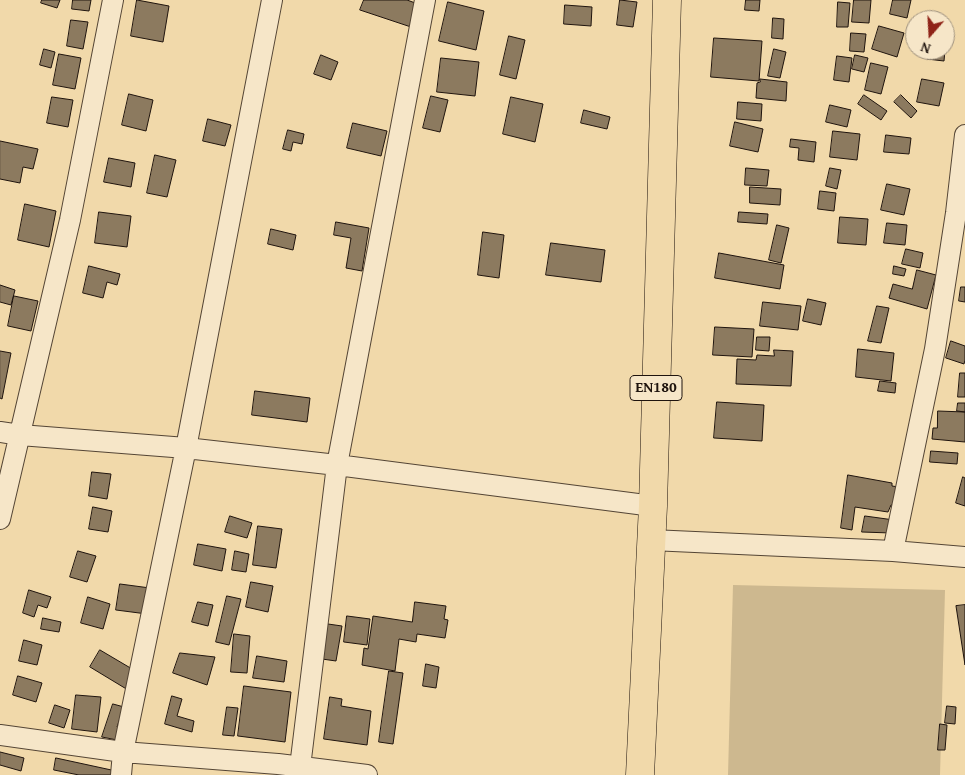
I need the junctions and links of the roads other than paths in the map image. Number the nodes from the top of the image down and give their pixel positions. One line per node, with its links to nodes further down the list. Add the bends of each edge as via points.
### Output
1 (113, 0): 7 (street, via 70,220)
2 (272, 0): 8 (street)
3 (425, 0): 9 (street)
4 (667, 0): 10 (main road, EN180)
5 (965, 135): 13 (street, via 935,349)
6 (0, 432): 7 (street)
7 (20, 435): 8 (street); 11 (street)
8 (186, 448): 9 (street); 16 (street)
9 (337, 465): 10 (street); 17 (street)
10 (653, 506): 12 (main road, EN180)
11 (0, 519)
12 (651, 540): 13 (street); 21 (main road, EN180)
13 (893, 551): 14 (street)
14 (965, 557)
15 (0, 735): 16 (street)
16 (123, 752): 18 (street); 19 (street)
17 (300, 767): 18 (street); 20 (street)
18 (278, 769)
19 (121, 775)
20 (366, 775)
21 (640, 775)

